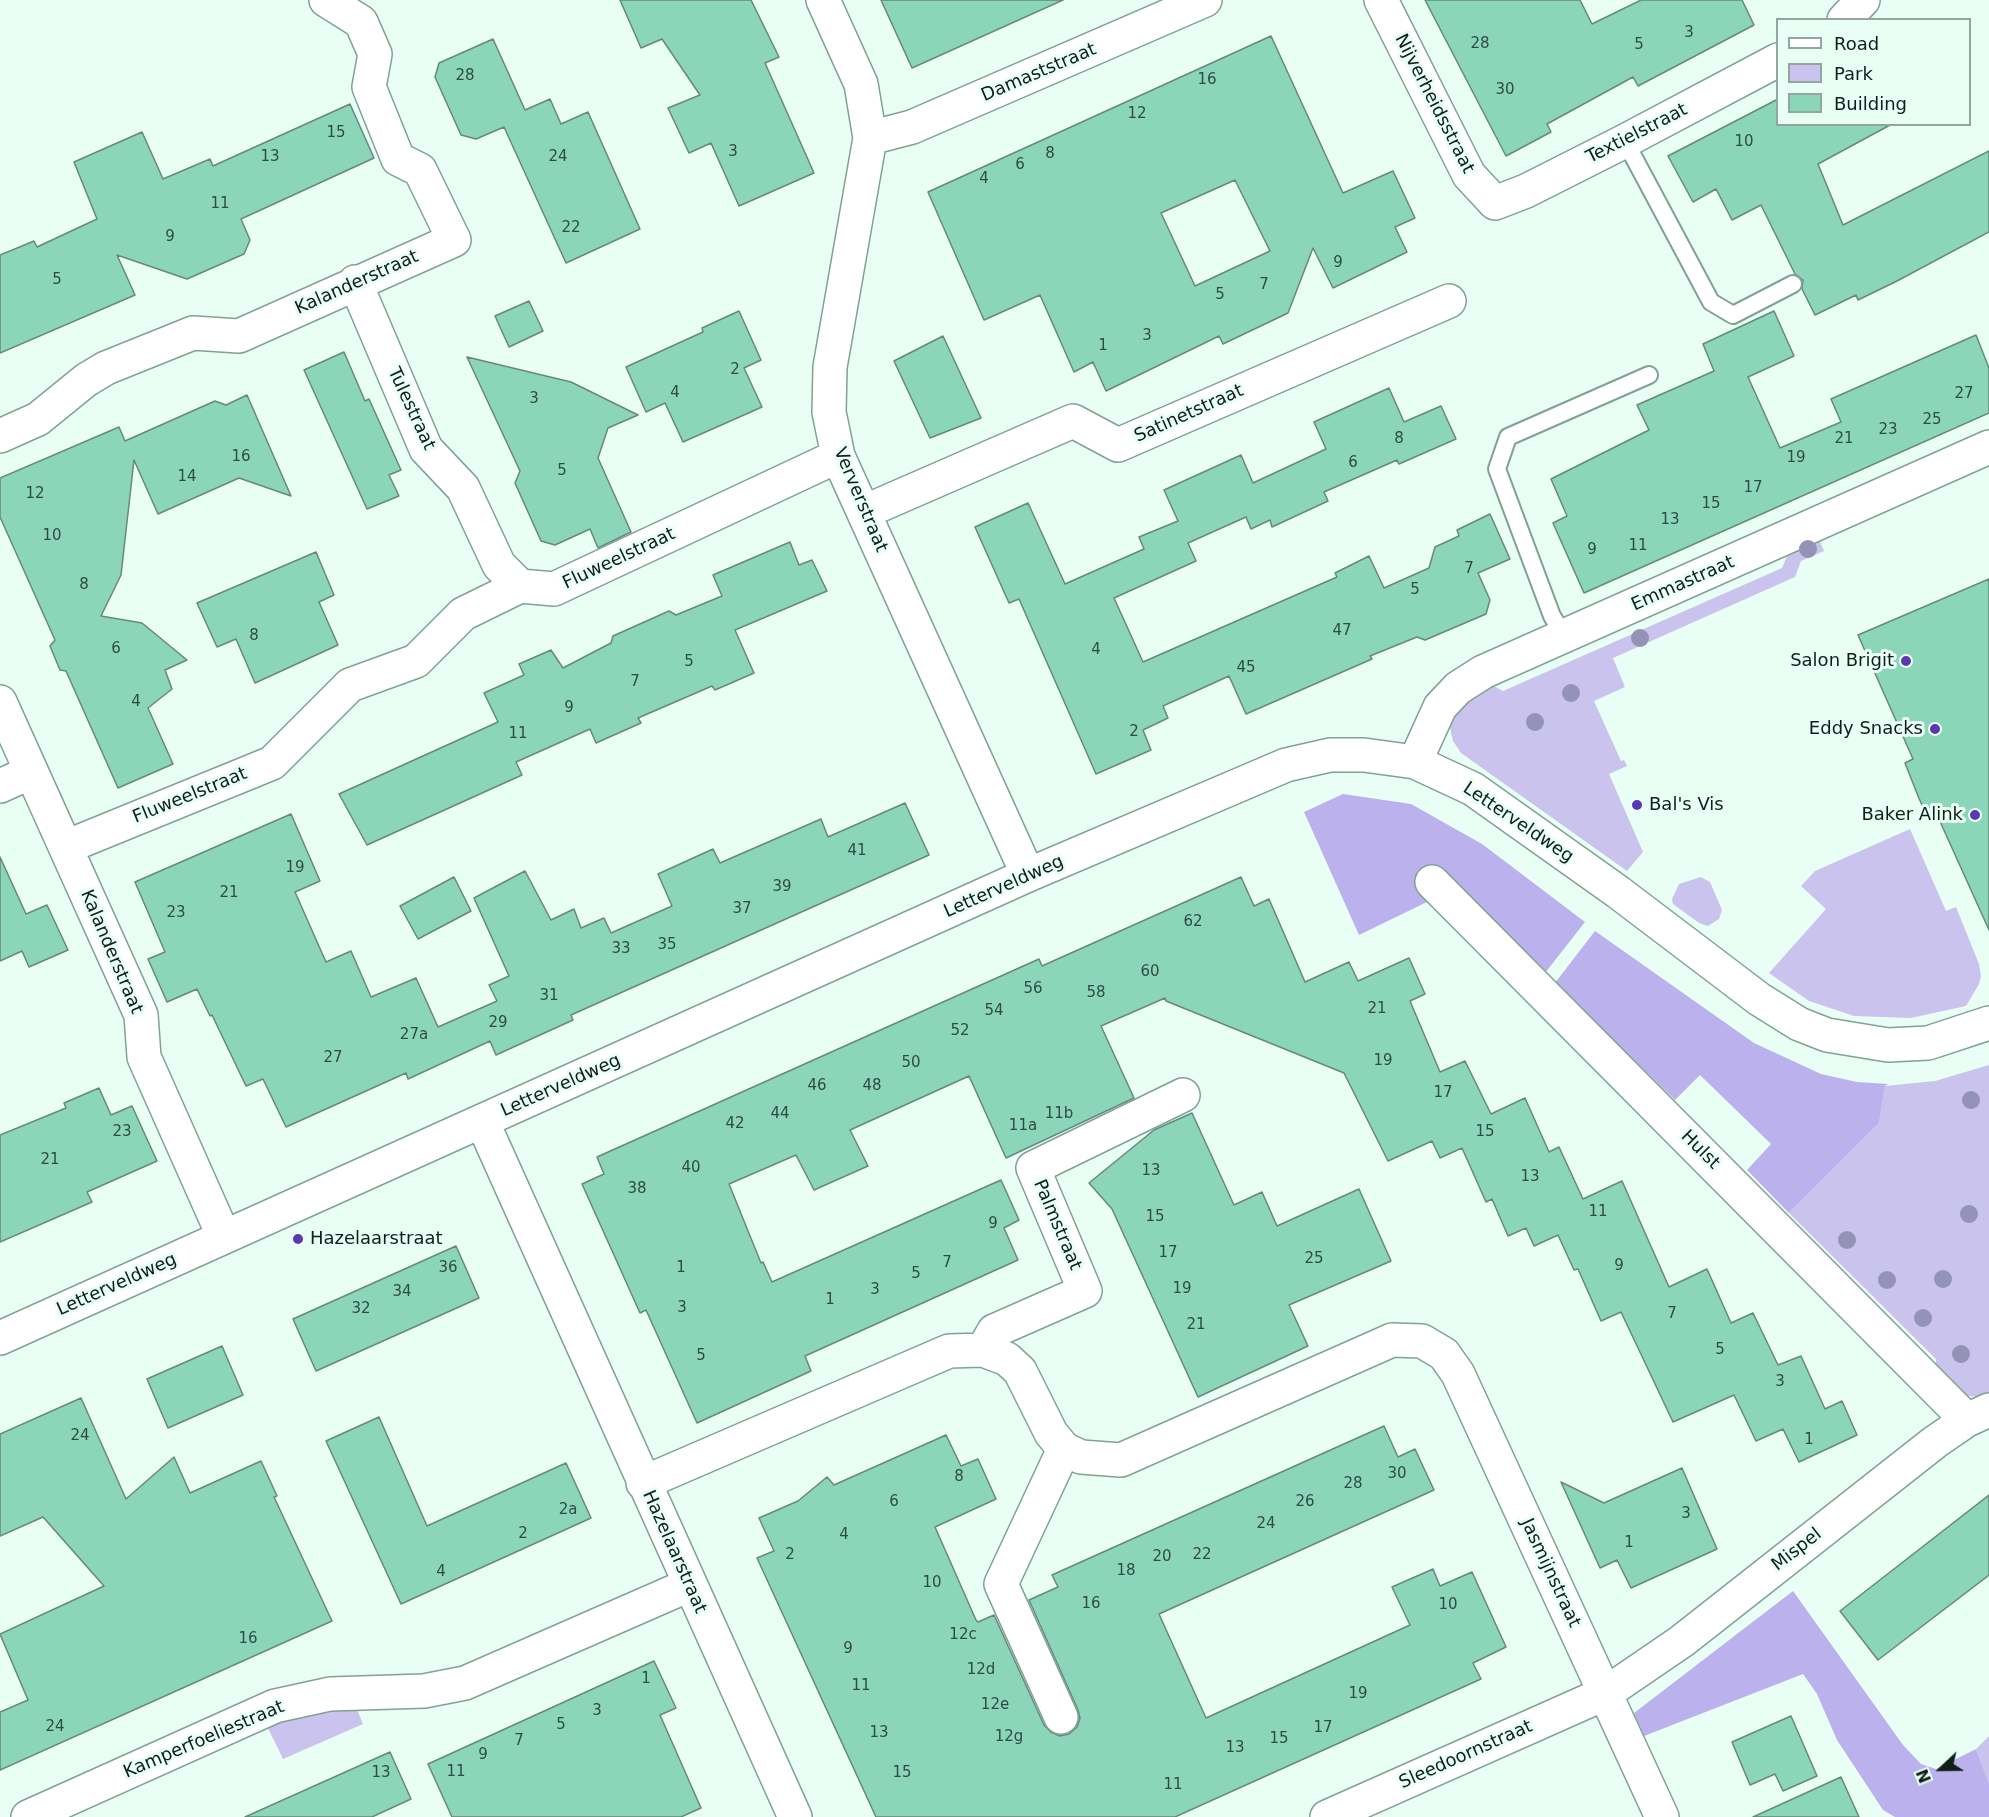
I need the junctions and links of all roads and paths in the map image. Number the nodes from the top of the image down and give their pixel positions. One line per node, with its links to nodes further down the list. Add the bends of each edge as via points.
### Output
1 (326, 0): 11 (street, Kalanderstraat, via 361,22 375,54 369,87 398,159 420,171 454,240)
2 (823, 0): 8 (street, Ververstraat, via 861,84)
3 (1205, 0): 8 (street, Damaststraat, via 922,122)
4 (1381, 0): 10 (street, Nijverheidsstraat, via 1469,175)
5 (1863, 0): 6 (street)
6 (1846, 18)
7 (1776, 61): 9 (street, Textielstraat)
8 (870, 138): 17 (street, Ververstraat, via 830,367 829,412)
9 (1626, 141): 10 (street, Textielstraat); 12 (lane, via 1711,302 1732,315)
10 (1495, 203)
11 (355, 282): 15 (street, Kalanderstraat, via 239,336 193,333 106,368 38,419); 19 (street, Tulestraat, via 426,449 463,488 499,565)
12 (1793, 284)
13 (1449, 301): 18 (street, Satinetstraat, via 1118,445 1073,421)
14 (1649, 375): 20 (lane, via 1508,437 1497,470 1552,616)
15 (0, 436)
16 (1989, 447): 20 (street, Emmastraat)
17 (838, 456): 18 (street, Ververstraat); 19 (street, Fluweelstraat, via 554,589)
18 (864, 512): 26 (street, Ververstraat)
19 (520, 586): 25 (street, Fluweelstraat, via 463,614 416,661 350,685 272,763)
20 (1565, 637): 22 (street, Emmastraat, via 1483,672 1458,688 1440,707)
21 (0, 702): 23 (street, Kalanderstraat)
22 (1415, 762): 26 (street, Letterveldweg, via 1330,755 1286,765); 28 (street, Letterveldweg, via 1473,789 1798,1024 1827,1035 1888,1045 1928,1043)
23 (31, 772): 24 (street); 25 (street, Kalanderstraat)
24 (0, 786)
25 (66, 847): 31 (street, Kalanderstraat, via 141,1015 144,1057)
26 (1028, 875): 30 (street, Letterveldweg)
27 (1432, 882): 34 (street, Hulst)
28 (1989, 1023)
29 (1183, 1095): 33 (street, Palmstraat, via 1033,1168 1085,1291 994,1331)
30 (482, 1121): 31 (street, Letterveldweg); 36 (street, Hazelaarstraat)
31 (224, 1237): 32 (street, Letterveldweg)
32 (0, 1338)
33 (983, 1350): 35 (street, via 1007,1359 1020,1371); 36 (street, via 949,1351)
34 (1978, 1415): 38 (street, Mispel, via 1935,1442 1682,1641)
35 (1064, 1449): 38 (street, Jasmijnstraat, via 1081,1457 1121,1460 1392,1340 1422,1341 1444,1354 1458,1374); 39 (street, via 1001,1584)
36 (643, 1483): 37 (street, Hazelaarstraat)
37 (689, 1586): 40 (street, Kamperfoeliestraat, via 465,1683 424,1691 330,1694 275,1706); 41 (street, Hazelaarstraat)
38 (1606, 1693): 42 (street, Sleedoornstraat); 43 (street, Jasmijnstraat)
39 (1061, 1717)
40 (28, 1817)
41 (795, 1817)
42 (1326, 1817)
43 (1662, 1817)

